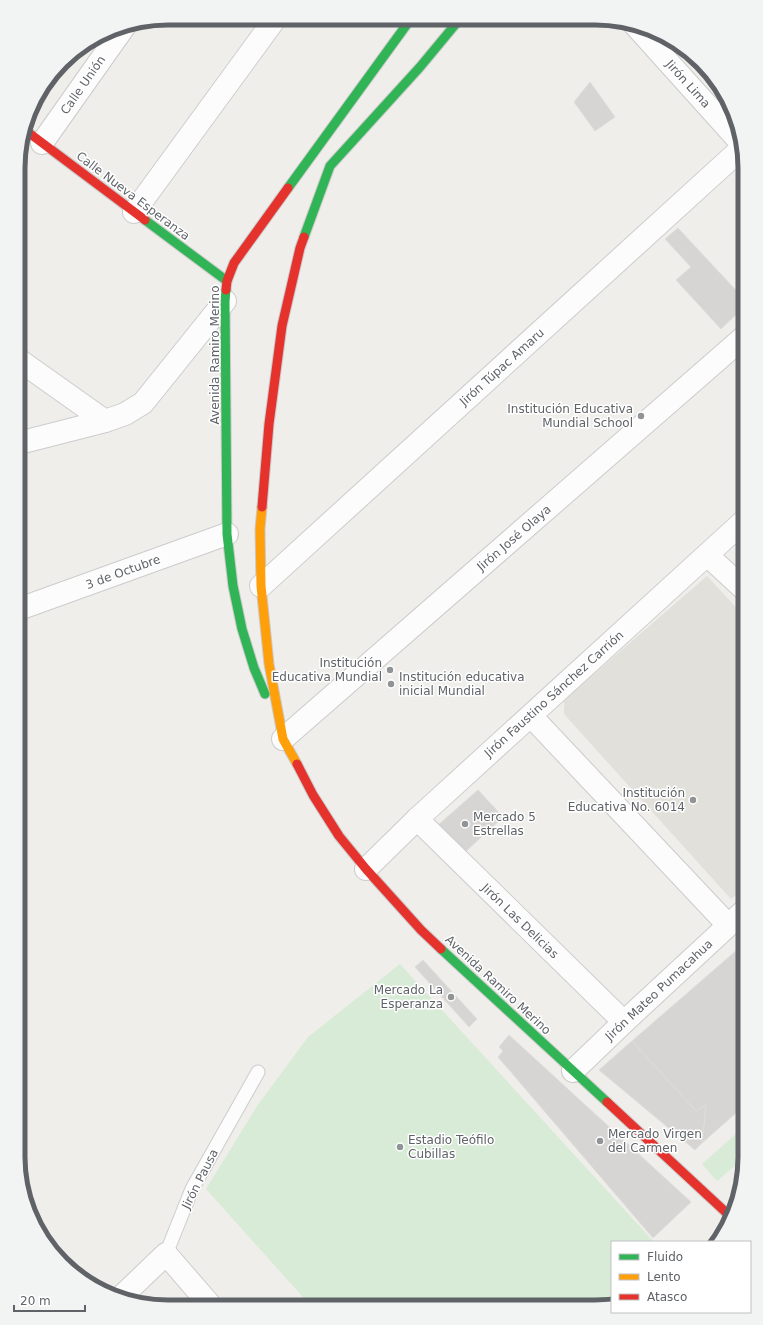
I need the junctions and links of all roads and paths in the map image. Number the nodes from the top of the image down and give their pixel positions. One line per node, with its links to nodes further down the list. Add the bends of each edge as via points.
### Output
1 (271, 25): 10 (street)
2 (406, 25): 11 (street, Avenida Ramiro Merino, via 234,263)
3 (455, 25): 20 (street, Avenida Ramiro Merino, via 330,166 300,248 282,326 269,424 260,530)
4 (119, 34): 8 (street, Calle Unión)
5 (649, 36): 7 (street, Jirón Lima)
6 (29, 133): 8 (street, Calle Nueva Esperanza)
7 (734, 135)
8 (42, 143): 10 (street, Calle Nueva Esperanza)
9 (737, 152): 20 (street, Jirón Túpac Amaru)
10 (134, 212): 11 (street, Calle Nueva Esperanza)
11 (226, 291): 14 (street, via 143,403 125,414); 17 (street, Avenida Ramiro Merino)
12 (738, 342): 23 (street, Jirón José Olaya)
13 (25, 364): 14 (street)
14 (105, 421): 15 (street)
15 (25, 441)
16 (738, 526): 18 (street, Jirón Faustino Sánchez Carrión)
17 (227, 534): 21 (street, 3 de Octubre); 23 (street, Avenida Ramiro Merino, via 233,586 242,629 254,668)
18 (707, 555): 19 (street); 22 (street, Jirón Faustino Sánchez Carrión)
19 (738, 584)
20 (262, 586): 23 (street, Avenida Ramiro Merino, via 269,664)
21 (25, 607)
22 (531, 716): 24 (street, Jirón Faustino Sánchez Carrión); 27 (street)
23 (283, 739): 25 (street, Avenida Ramiro Merino, via 313,795 339,836)
24 (417, 819): 25 (street, Jirón Faustino Sánchez Carrión); 28 (street, Jirón Las Delicias)
25 (366, 869): 29 (street, Avenida Ramiro Merino, via 422,930)
26 (738, 916): 27 (street, Jirón Mateo Pumacahua)
27 (728, 925): 28 (street, Jirón Mateo Pumacahua)
28 (624, 1022): 29 (street, Jirón Mateo Pumacahua)
29 (573, 1071): 31 (street, Avenida Ramiro Merino)
30 (258, 1072): 32 (lane, Jirón Pausa, via 192,1189)
31 (727, 1213)
32 (166, 1254): 33 (street, Jirón Pausa); 34 (street)
33 (125, 1293)
34 (206, 1300)

